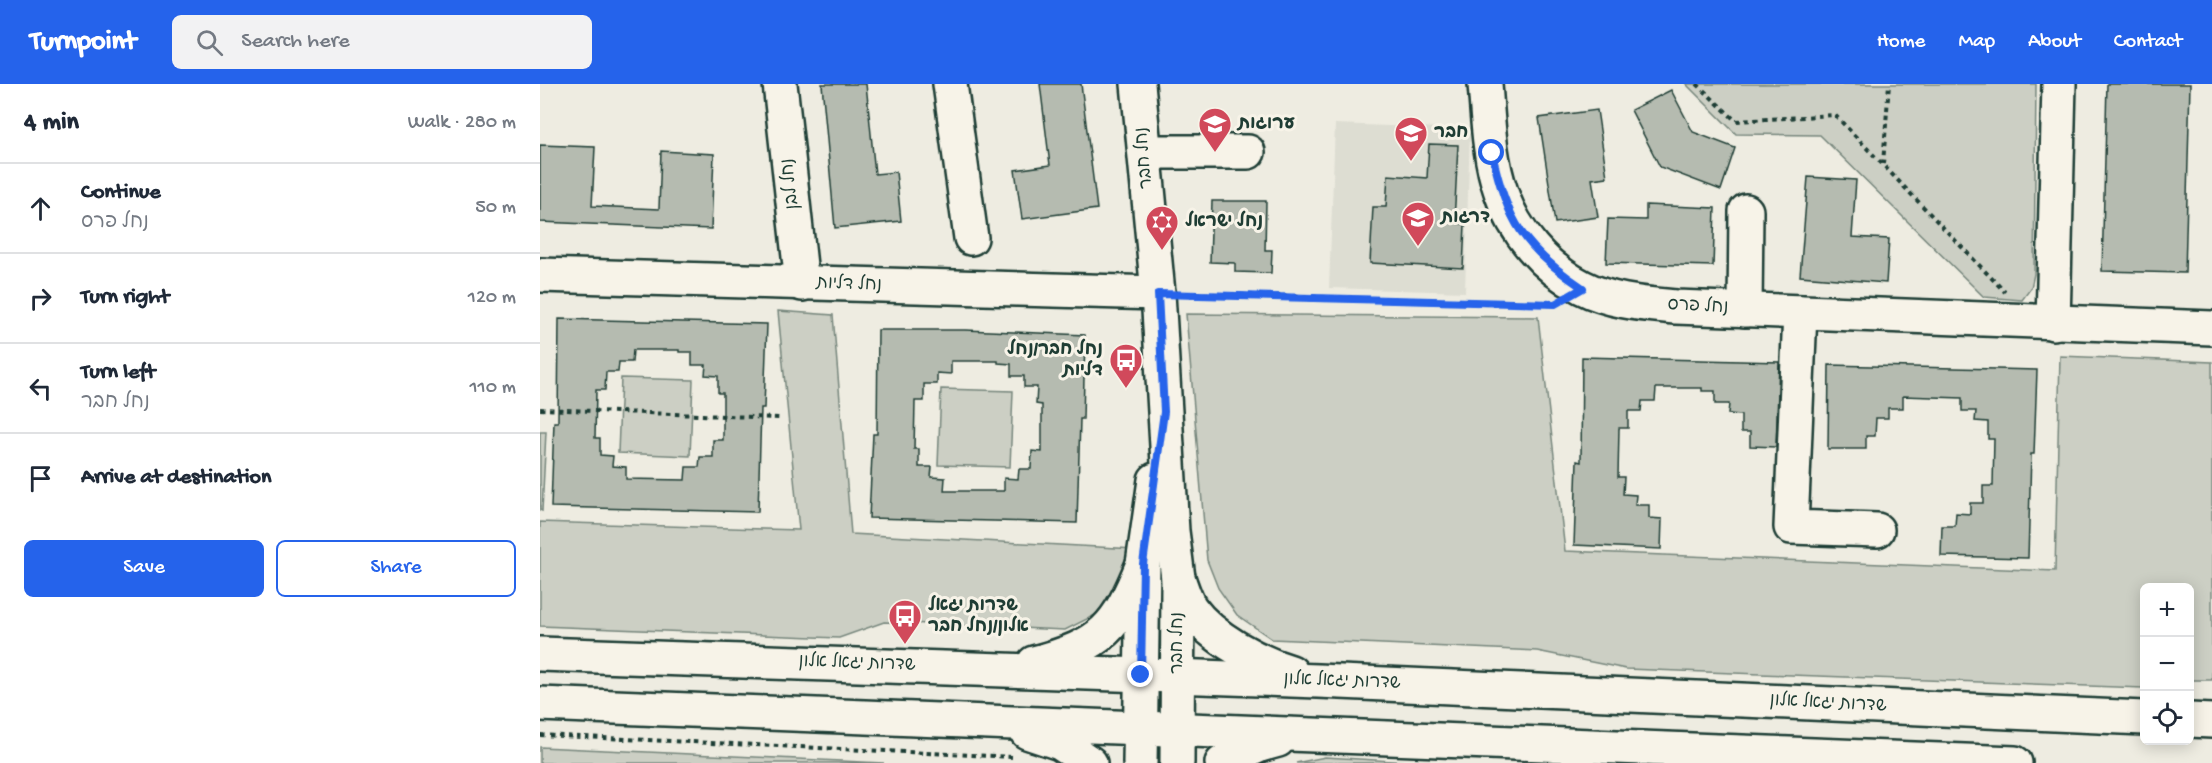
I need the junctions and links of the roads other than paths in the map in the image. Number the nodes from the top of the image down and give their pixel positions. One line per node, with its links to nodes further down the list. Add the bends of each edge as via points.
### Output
1 (780, 84): 11 (main road, נחל לבן)
2 (950, 84): 9 (main road)
3 (1138, 84): 6 (main road, נחל חבר)
4 (1485, 84): 13 (main road, נחל פרס, via 1500,192 1514,223 1550,264 1583,288 1611,297 1640,303)
5 (2059, 84): 15 (main road)
6 (1145, 152): 7 (main road); 12 (main road, נחל חבר)
7 (1248, 152)
8 (1746, 211): 13 (main road)
9 (970, 238)
10 (540, 275): 11 (main road, נחל דליות)
11 (802, 284): 12 (main road, נחל דליות)
12 (1158, 294): 17 (main road, נחל חבר)
13 (1745, 310): 14 (main road, נחל פרס)
14 (1800, 312): 15 (main road, נחל פרס); 18 (main road, via 1791,527)
15 (2044, 323): 16 (main road, נחל פרס)
16 (2212, 328)
17 (1164, 412): 19 (main road, נחל חבר); 20 (main road, נחל חבר)
18 (1877, 530)
19 (1143, 564): 22 (main road, via 1125,605 1102,634 1071,652); 23 (main road, נחל חבר)
20 (1178, 578): 24 (main road, נחל חבר); 25 (main road, via 1192,610 1223,638 1258,659)
21 (540, 654): 22 (main road, שדרות יגאל אלון)
22 (1001, 669): 23 (main road, שדרות יגאל אלון)
23 (1141, 675): 24 (main road, שדרות יגאל אלון); 31 (main road, נחל חבר)
24 (1178, 676): 25 (main road, שדרות יגאל אלון); 32 (main road, נחל חבר)
25 (1318, 681): 27 (main road, שדרות יגאל אלון)
26 (540, 704): 30 (main road)
27 (2140, 718)
28 (2194, 720): 29 (main road)
29 (2212, 721)
30 (981, 722): 31 (main road); 35 (main road, via 1043,736)
31 (1140, 728): 32 (main road); 36 (main road, נחל חבר)
32 (1177, 730): 33 (main road); 37 (main road, נחל חבר)
33 (1312, 735): 34 (main road); 38 (main road, via 1260,745)
34 (1676, 749): 39 (main road); 40 (main road)
35 (1090, 763)
36 (1140, 763)
37 (1177, 763)
38 (1222, 763)
39 (1705, 763)
40 (2015, 763)

